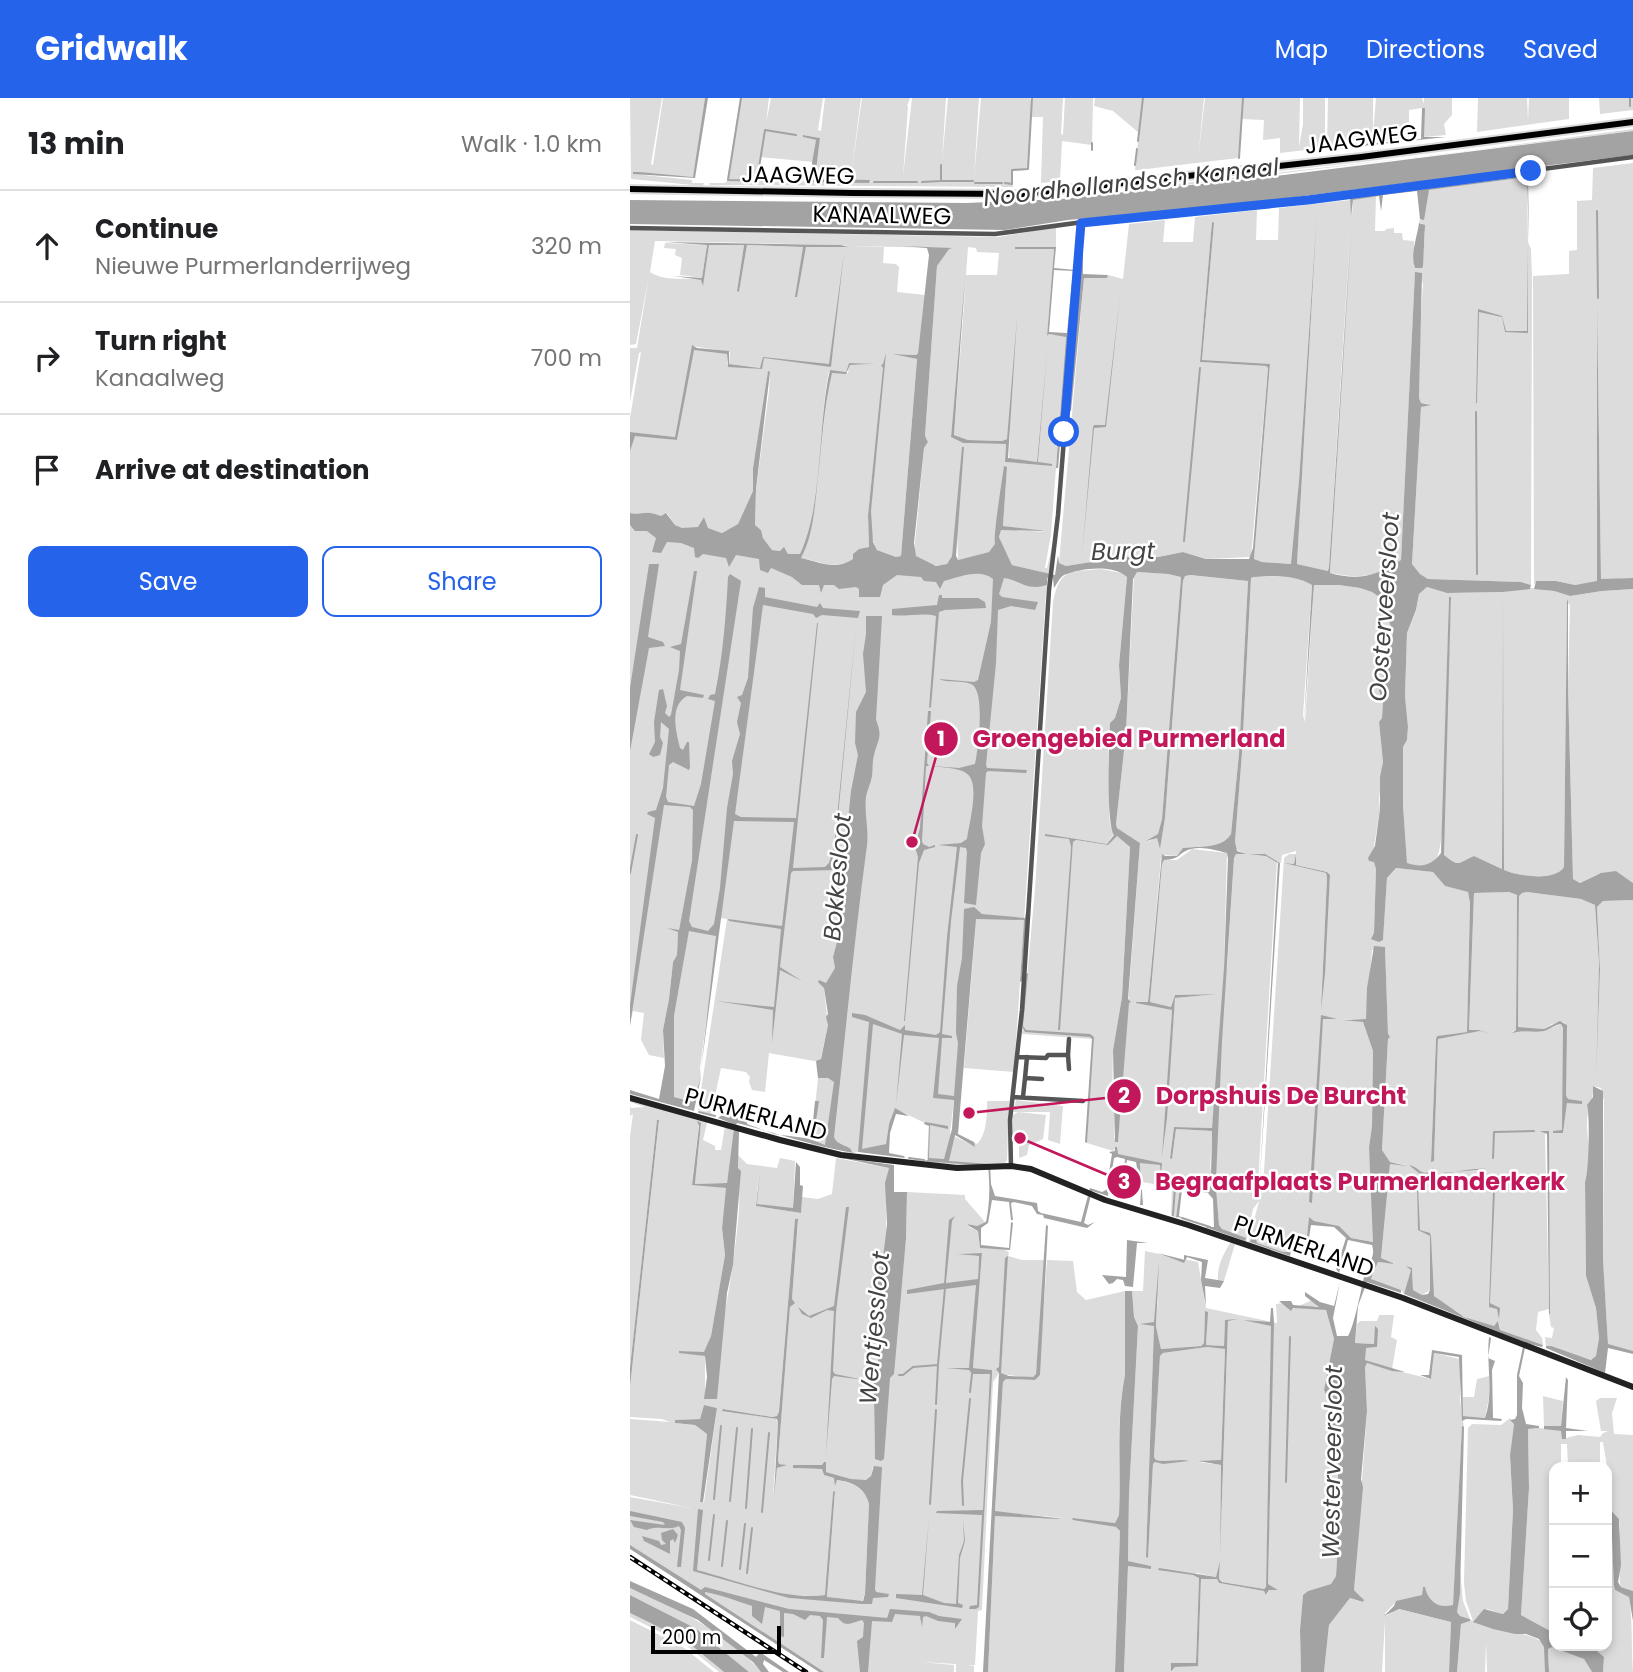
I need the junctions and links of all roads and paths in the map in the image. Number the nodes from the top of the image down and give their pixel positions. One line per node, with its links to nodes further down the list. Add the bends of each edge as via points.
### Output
1 (1633, 122): 3 (main road, JAAGWEG, via 1022,194)
2 (1633, 157): 4 (street, KANAALWEG, via 1308,200)
3 (630, 189)
4 (1081, 223): 5 (street, KANAALWEG, via 995,234); 8 (street)
5 (630, 228)
6 (1069, 1039): 7 (street)
7 (1068, 1055): 9 (street); 10 (street)
8 (1018, 1056): 9 (street); 13 (street)
9 (1027, 1057): 11 (street)
10 (1069, 1069)
11 (1025, 1078): 12 (street); 14 (street)
12 (1042, 1079)
13 (1013, 1097): 14 (street); 17 (street)
14 (1023, 1097): 16 (street)
15 (630, 1098): 17 (street, PURMERLAND, via 841,1155 947,1167)
16 (1083, 1101)
17 (1011, 1166): 18 (street, PURMERLAND, via 1031,1169 1089,1193 1364,1285)
18 (1633, 1387)

